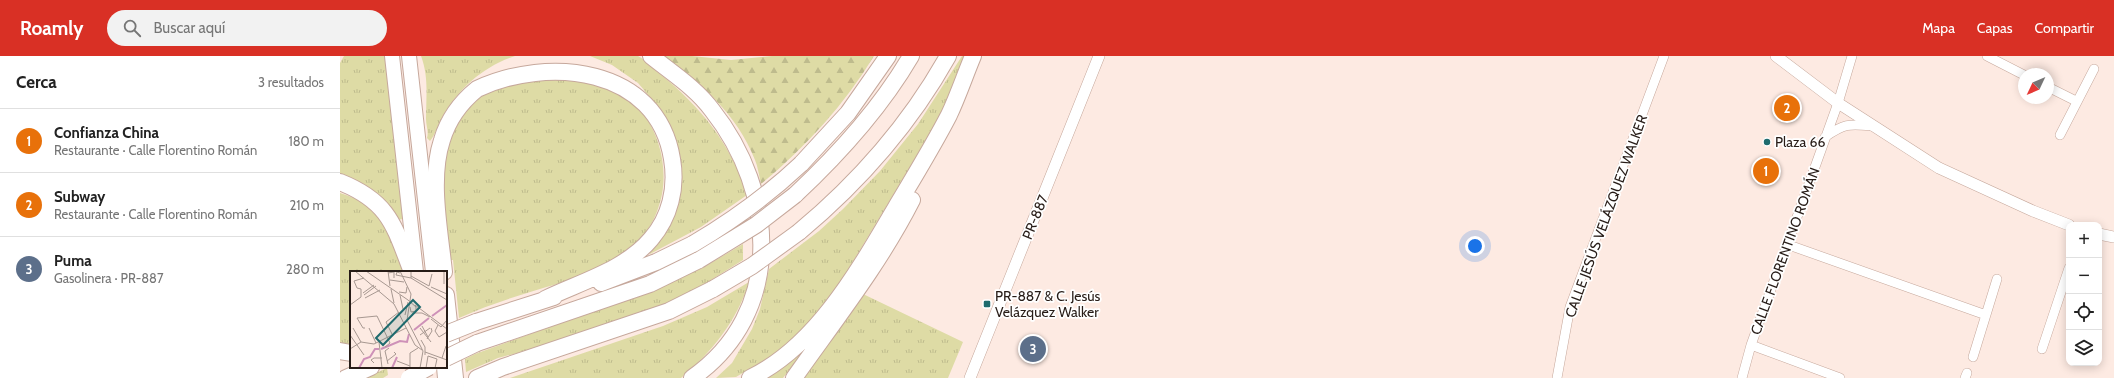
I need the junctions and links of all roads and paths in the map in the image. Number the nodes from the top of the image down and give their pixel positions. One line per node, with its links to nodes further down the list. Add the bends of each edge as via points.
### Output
1 (392, 56): 28 (main road)
2 (409, 56): 29 (main road)
3 (651, 56): 51 (highway, via 694,90 721,120 733,138 749,172 758,202 762,243 758,278 752,298 739,327 728,343)
4 (888, 56): 33 (highway, bridge, via 848,113 801,164 727,223 693,244 627,274)
5 (912, 56): 42 (highway, bridge, via 856,134 795,195 756,226 699,260 650,284 477,343)
6 (948, 56): 46 (highway, bridge, via 926,94 883,151 846,191 799,232 752,266 669,311)
7 (973, 56): 18 (highway)
8 (1100, 56): 54 (street, PR-887)
9 (1664, 56): 55 (street, CALLE JESÚS VELÁZQUEZ WALKER, via 1570,307)
10 (1776, 56): 17 (street)
11 (1852, 56): 17 (street, CALLE FLORENTINO ROMÁN)
12 (1987, 56): 14 (street)
13 (2094, 69): 16 (street)
14 (2018, 72)
15 (2054, 90): 16 (street)
16 (2076, 101): 20 (street)
17 (1838, 103): 19 (street); 21 (street, CALLE FLORENTINO ROMÁN)
18 (949, 114): 52 (highway, via 883,229 835,301 788,353); 53 (highway, via 930,164 893,234 858,290)
19 (1873, 126): 21 (street, via 1841,126); 23 (street, via 1940,168)
20 (2060, 135)
21 (1825, 137): 26 (street, CALLE FLORENTINO ROMÁN)
22 (340, 182): 27 (highway, via 368,195 380,205 391,220)
23 (2066, 224)
24 (2102, 235): 25 (street)
25 (2114, 237)
26 (1786, 244): 35 (street); 37 (street, CALLE FLORENTINO ROMÁN)
27 (412, 271)
28 (416, 271)
29 (433, 271)
30 (444, 271): 33 (highway, via 436,184 438,160 448,126 459,108 484,82 513,66 540,58 581,60 606,69 625,80 647,101 656,114 666,132 670,150 674,178 672,194 669,210 663,222 643,248 604,273)
31 (2066, 277): 38 (street)
32 (1997, 279): 35 (street)
33 (545, 299): 36 (highway, bridge)
34 (447, 305): 50 (highway)
35 (1986, 316): 41 (street)
36 (447, 334)
37 (1751, 345): 56 (street, CALLE FLORENTINO ROMÁN); 57 (street)
38 (2042, 350)
39 (340, 351): 40 (highway)
40 (350, 352)
41 (1974, 357)
42 (447, 358)
43 (369, 368): 47 (highway)
44 (426, 368): 48 (highway, bridge)
45 (444, 368): 49 (main road)
46 (479, 377)
47 (346, 378)
48 (409, 378)
49 (445, 378)
50 (455, 378)
51 (692, 378)
52 (750, 378)
53 (794, 378)
54 (970, 378)
55 (1557, 378)
56 (1742, 378)
57 (1840, 378)

